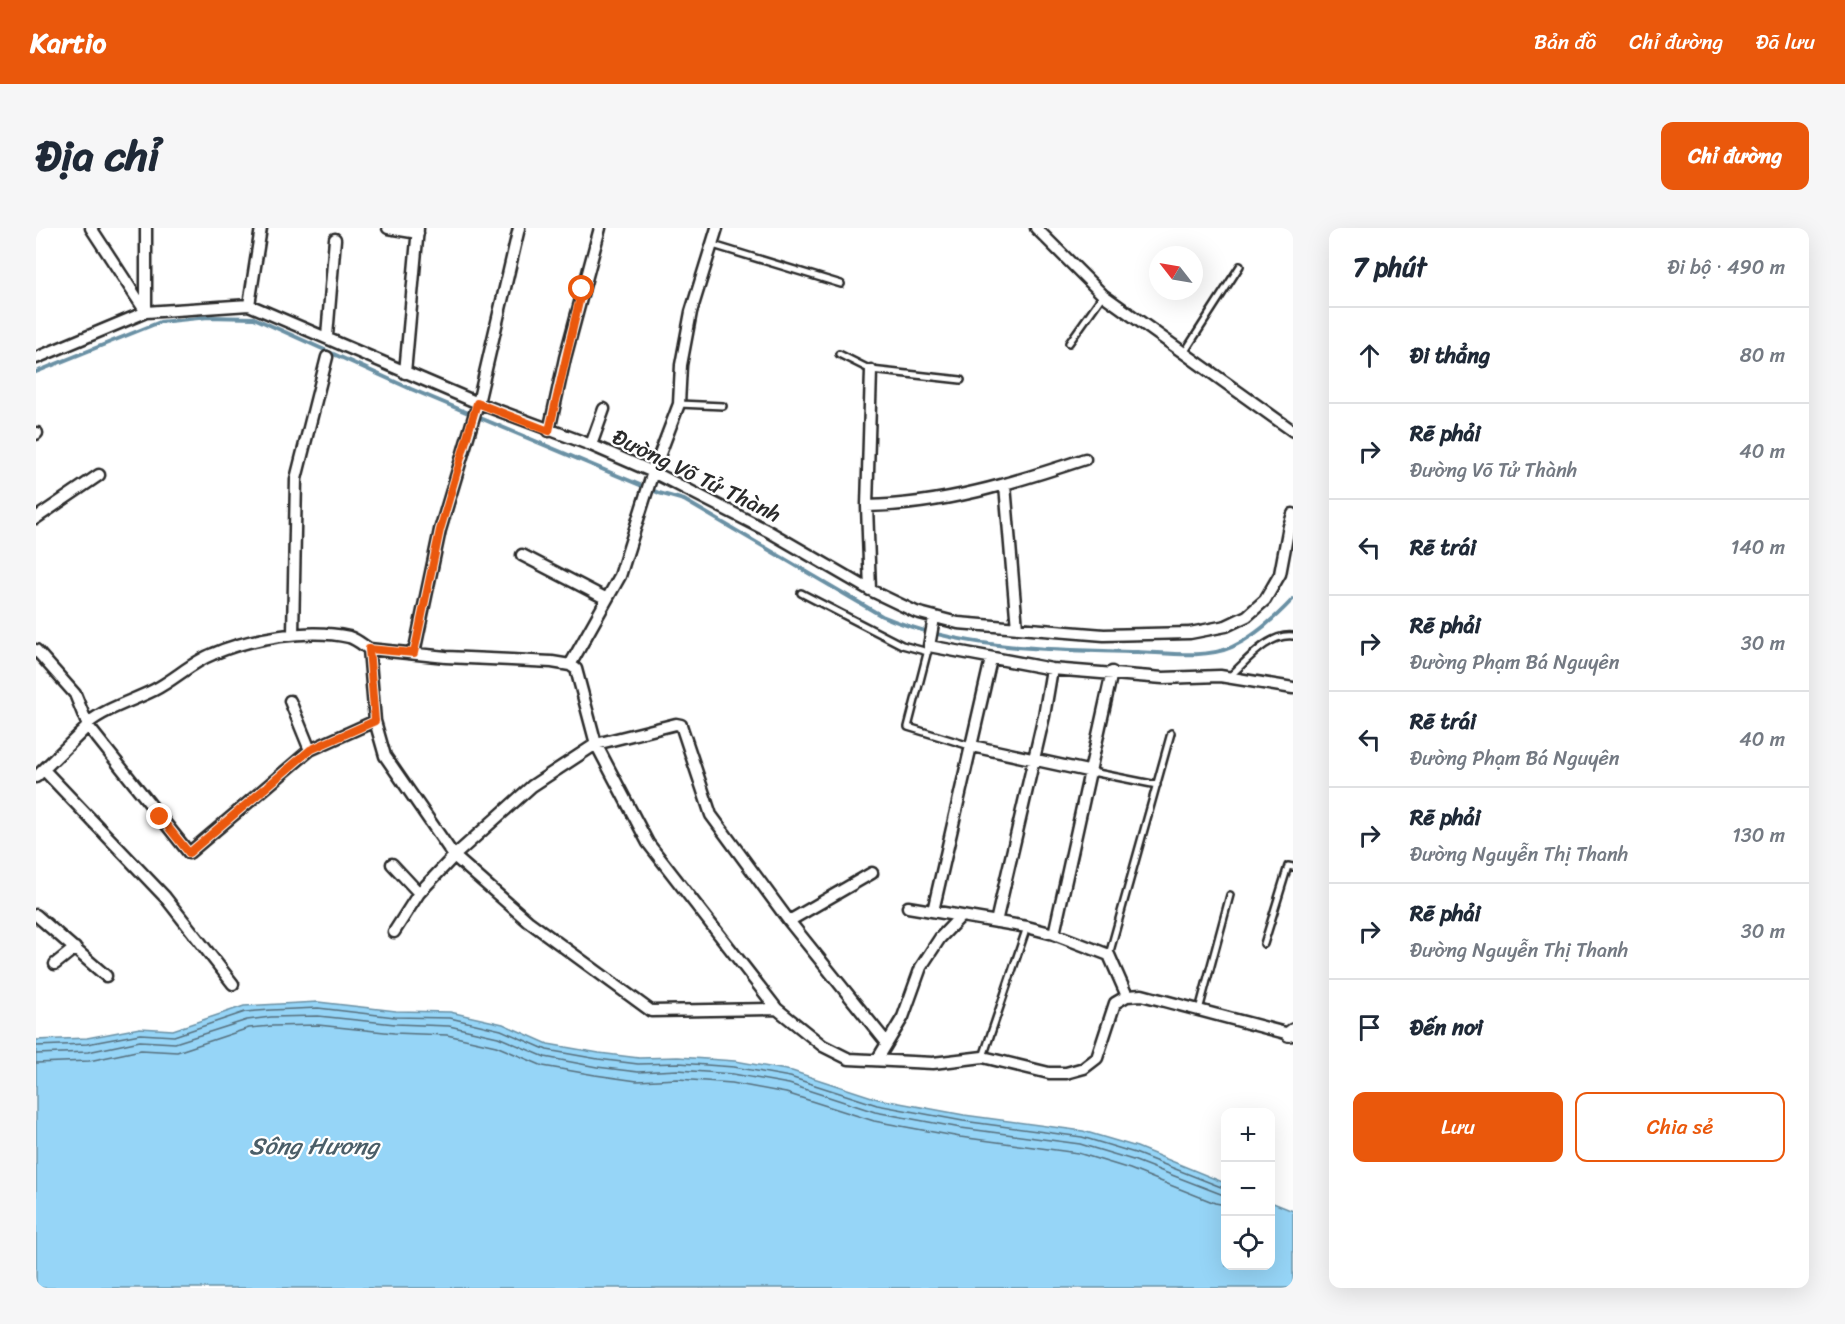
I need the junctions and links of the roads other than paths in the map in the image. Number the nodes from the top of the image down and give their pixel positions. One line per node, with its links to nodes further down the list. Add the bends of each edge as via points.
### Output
1 (91, 228): 16 (street)
2 (146, 228): 16 (street)
3 (261, 228): 15 (street)
4 (388, 228): 9 (street)
5 (519, 228): 27 (street)
6 (600, 228): 30 (street, via 564,358)
7 (717, 228): 11 (street)
8 (1036, 228): 14 (street)
9 (418, 230): 24 (street)
10 (335, 239): 17 (street)
11 (711, 244): 13 (lane); 26 (street, via 691,312 681,365)
12 (1240, 266): 20 (lane)
13 (841, 284)
14 (1103, 295): 18 (lane); 20 (street)
15 (249, 305): 16 (street, Đường Võ Tử Thành); 17 (street, Đường Võ Tử Thành)
16 (146, 312): 22 (street, Đường Võ Tử Thành)
17 (327, 336): 24 (street, Đường Võ Tử Thành)
18 (1070, 343)
19 (840, 354): 23 (lane)
20 (1184, 354): 31 (street)
21 (327, 357): 47 (street, via 296,479)
22 (36, 358)
23 (871, 370): 25 (lane); 37 (street)
24 (405, 373): 27 (street, Đường Võ Tử Thành)
25 (961, 380)
26 (679, 404): 28 (lane); 35 (street)
27 (477, 405): 30 (street, Đường Võ Tử Thành); 52 (street, via 440,530)
28 (723, 406)
29 (604, 409): 32 (street)
30 (549, 431): 32 (street, Đường Võ Tử Thành)
31 (1293, 431)
32 (591, 445): 35 (street, Đường Võ Tử Thành)
33 (1084, 459): 36 (street)
34 (99, 475): 39 (street)
35 (652, 476): 42 (street, Đường Võ Tử Thành, via 768,531); 44 (street, via 620,576)
36 (1005, 485): 37 (street, via 909,506); 46 (street)
37 (867, 506): 42 (street)
38 (1293, 514): 40 (street, Đường Võ Tử Thành)
39 (36, 518)
40 (1291, 526): 46 (street, Đường Võ Tử Thành, via 1280,574 1264,600 1247,616 1226,626 1190,633 1104,634)
41 (522, 555): 44 (street)
42 (870, 590): 45 (street, Đường Võ Tử Thành)
43 (801, 593): 50 (lane, via 902,645)
44 (607, 599): 54 (street)
45 (934, 618): 46 (street, Đường Võ Tử Thành); 50 (street)
46 (1017, 628)
47 (292, 634): 49 (street, via 351,638); 61 (street, via 212,654 156,689 100,714)
48 (1293, 636): 57 (lane, via 1283,635 1267,644)
49 (369, 649): 52 (street); 60 (street)
50 (928, 649): 53 (street); 64 (lane, via 908,728)
51 (36, 650): 61 (street, via 75,694)
52 (414, 653): 54 (street)
53 (991, 659): 55 (street); 64 (street)
54 (570, 665): 63 (street, via 576,669)
55 (1052, 669): 56 (street); 66 (street)
56 (1112, 672): 57 (street, via 1163,678); 67 (street)
57 (1229, 677): 58 (street)
58 (1293, 688)
59 (290, 701): 65 (street)
60 (375, 721): 65 (street); 70 (street, via 385,756)
61 (88, 725): 65 (street, via 189,853); 68 (street)
62 (1171, 733): 69 (lane)
63 (596, 744): 70 (street, via 532,786); 80 (street, via 681,725 711,814); 92 (street, via 648,843)
64 (972, 746): 66 (street); 77 (street)
65 (310, 750)
66 (1032, 760): 67 (street); 81 (street)
67 (1092, 772): 69 (lane); 84 (street)
68 (40, 774): 90 (street, via 165,897)
69 (1156, 784): 87 (lane)
70 (454, 856): 74 (street); 92 (street, via 528,921 651,1011)
71 (392, 864): 74 (street)
72 (1293, 867): 85 (lane, via 1288,866)
73 (872, 873): 80 (street)
74 (419, 893): 83 (street)
75 (1230, 895): 93 (lane)
76 (908, 907): 77 (street)
77 (933, 911): 79 (street)
78 (36, 915): 86 (street)
79 (961, 916): 81 (street); 95 (street, via 939,938 921,967 903,1017)
80 (789, 921): 95 (street)
81 (996, 922): 82 (street)
82 (1026, 927): 84 (street); 96 (lane)
83 (394, 932)
84 (1054, 934): 87 (street)
85 (1264, 944)
86 (75, 948): 88 (street); 89 (street)
87 (1108, 955): 91 (street)
88 (55, 964)
89 (106, 976)
90 (233, 984)
91 (1127, 996): 93 (street, via 1142,995); 96 (street, via 1115,1003 1097,1058 1084,1068 1049,1073)
92 (777, 1009): 97 (street, via 833,1052 849,1059)
93 (1199, 1010): 94 (street)
94 (1292, 1033)
95 (887, 1043): 97 (street)
96 (983, 1057): 97 (street, via 933,1063)
97 (877, 1060)

